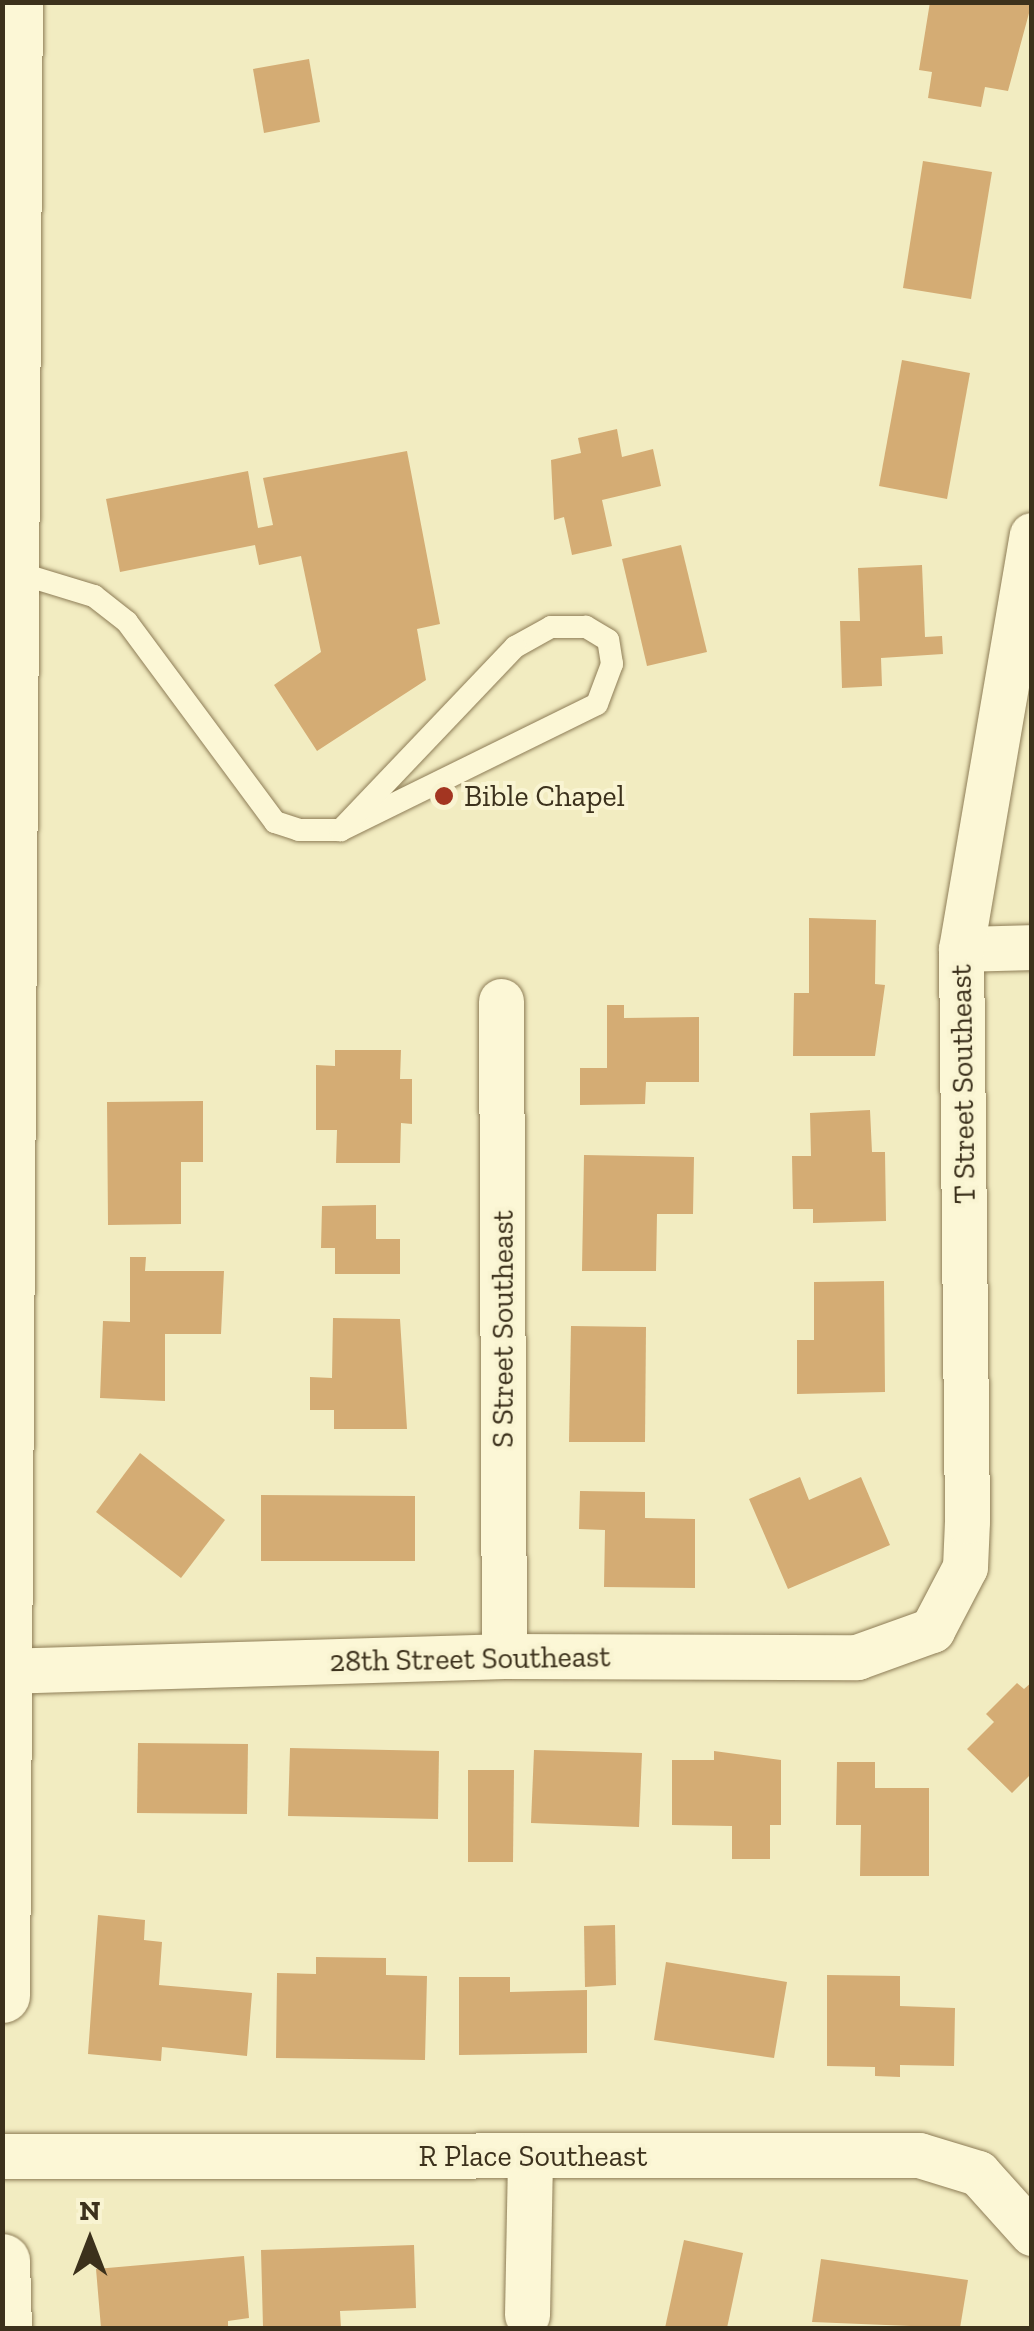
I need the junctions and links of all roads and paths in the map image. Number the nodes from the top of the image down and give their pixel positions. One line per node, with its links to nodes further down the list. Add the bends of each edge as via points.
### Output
1 (15, 2): 3 (street)
2 (1032, 535): 7 (street, T Street Southeast)
3 (12, 571): 4 (street); 5 (lane, via 94,596 127,622 274,822)
4 (7, 636): 11 (street)
5 (341, 830): 5 (lane, via 597,704 612,664 608,640 586,626 551,626 515,646)
6 (1032, 947): 7 (street)
7 (961, 949): 9 (street, T Street Southeast, via 968,1521 965,1567)
8 (501, 1001): 10 (street, S Street Southeast)
9 (932, 1630): 10 (street, 28th Street Southeast, via 857,1657)
10 (504, 1656): 11 (street, 28th Street Southeast)
11 (5, 1671): 12 (street)
12 (2, 1996)
13 (2, 2156): 14 (street, R Place Southeast)
14 (530, 2156): 15 (street, R Place Southeast, via 919,2155 978,2173); 17 (street)
15 (1032, 2233)
16 (2, 2262): 18 (street)
17 (527, 2315)
18 (4, 2328)

